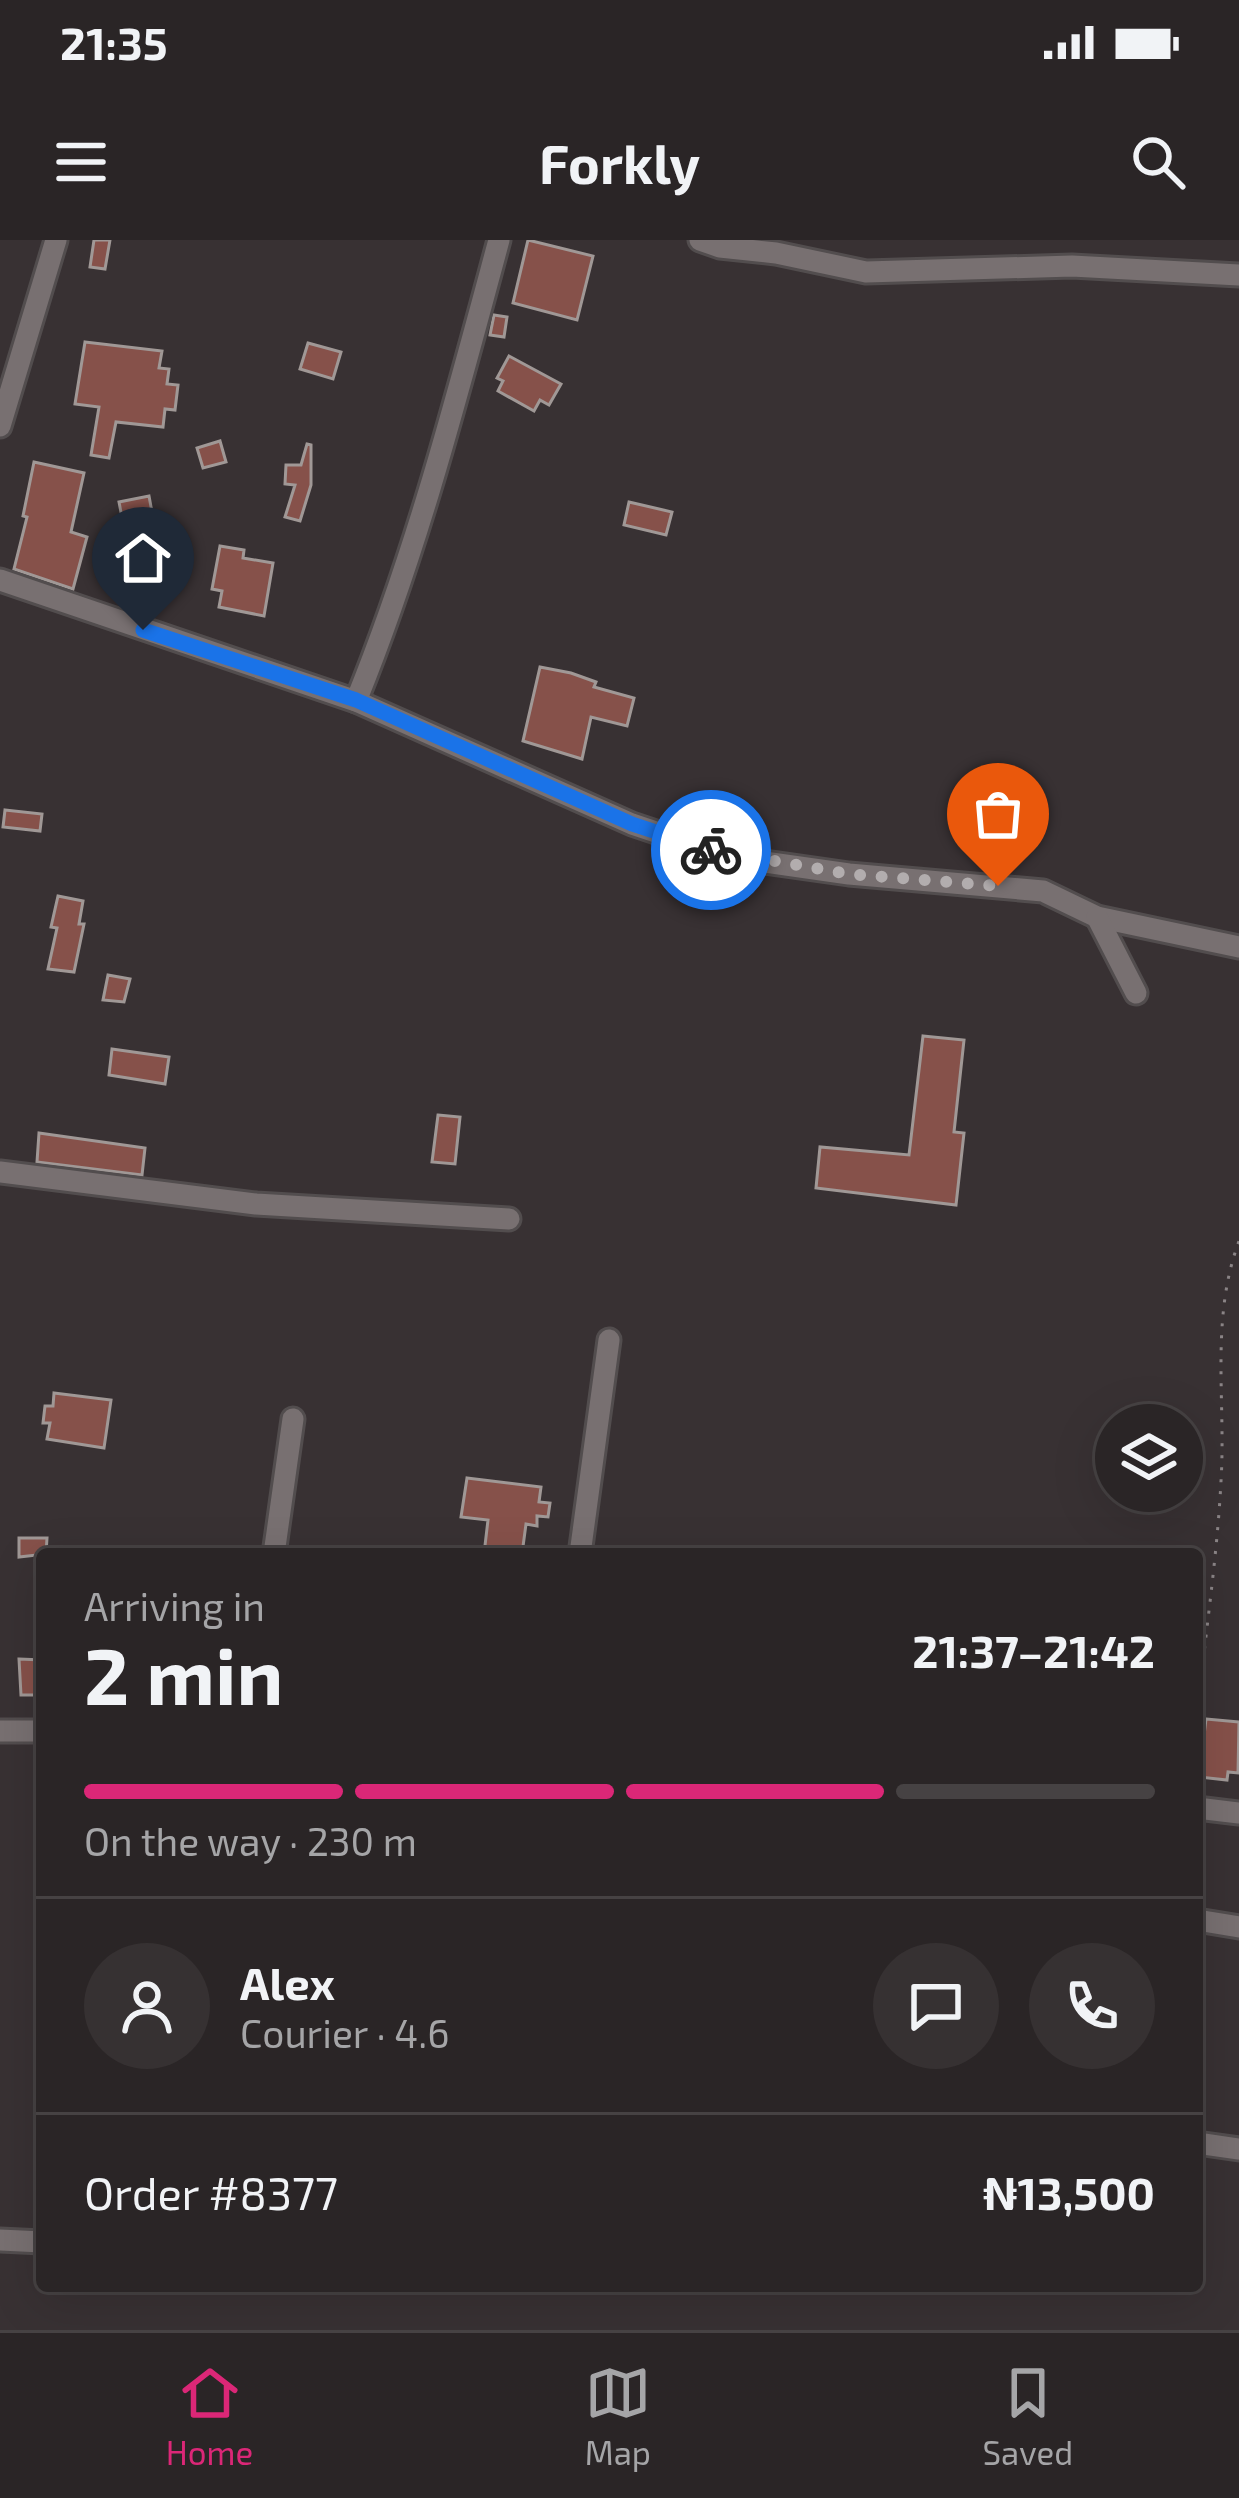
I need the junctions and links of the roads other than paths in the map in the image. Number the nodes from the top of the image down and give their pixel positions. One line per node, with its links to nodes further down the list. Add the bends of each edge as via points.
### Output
1 (56, 240): 5 (street)
2 (499, 240): 7 (street, via 438,467)
3 (700, 240): 4 (street, via 866,272 1072,266)
4 (1239, 275)
5 (0, 425)
6 (0, 580): 7 (street)
7 (356, 700): 8 (street, via 632,824 730,856 1043,891)
8 (1096, 917): 9 (street); 10 (street)
9 (1239, 947)
10 (1136, 993)
11 (0, 1172): 12 (street, via 256,1204)
12 (509, 1220)
13 (609, 1340): 16 (street)
14 (292, 1419): 15 (street)
15 (275, 1548)
16 (581, 1548)
17 (0, 1731): 18 (street)
18 (36, 1731)
19 (1203, 1809): 20 (street)
20 (1239, 1813)
21 (1203, 1921): 22 (street)
22 (1239, 1927)
23 (1203, 2144): 24 (street)
24 (1239, 2150)
25 (0, 2240): 26 (street)
26 (36, 2242)

